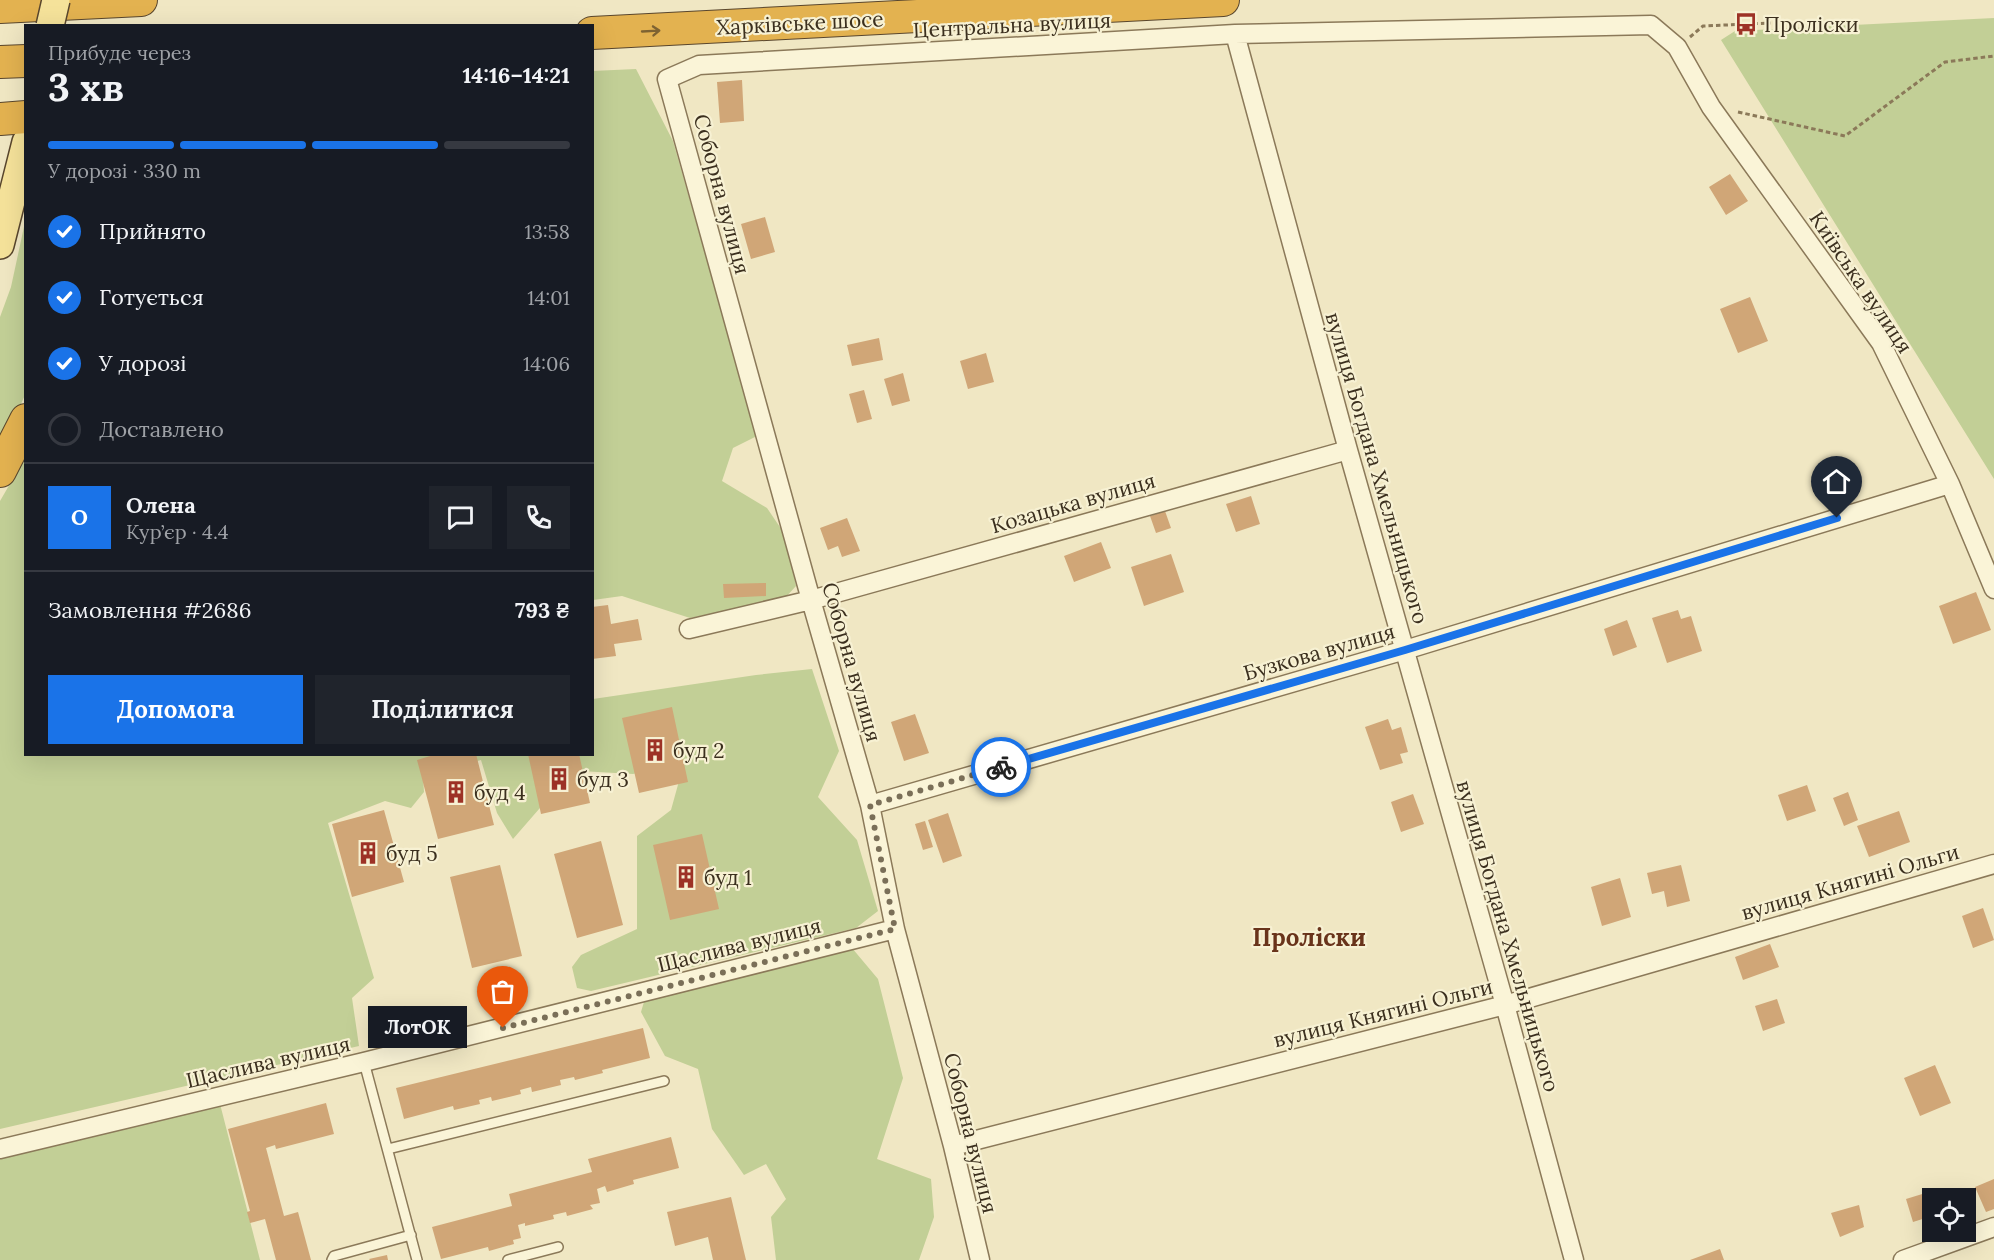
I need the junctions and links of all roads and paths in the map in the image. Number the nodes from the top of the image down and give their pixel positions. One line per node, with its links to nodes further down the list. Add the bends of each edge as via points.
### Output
1 (56, 0): 6 (main road, bridge)
2 (141, 0): 4 (highway)
3 (1223, 0): 8 (highway, Харківське шосе, one-way to 3)
4 (0, 7)
5 (1771, 23): 10 (path, via 1703,26)
6 (50, 24)
7 (1650, 25): 9 (street, Центральна вулиця); 10 (street, Київська вулиця)
8 (594, 33)
9 (1235, 34): 14 (street, Центральна вулиця, via 699,65); 21 (street, вулиця Богдана Хмельницького)
10 (1677, 47): 15 (street, Київська вулиця)
11 (1994, 56): 15 (path, via 1946,62 1845,136)
12 (24, 61): 13 (highway)
13 (0, 62)
14 (667, 79): 25 (street, Соборна вулиця)
15 (1711, 106): 23 (street, Київська вулиця, via 1881,343)
16 (24, 117): 17 (highway)
17 (0, 119)
18 (24, 148): 19 (main road)
19 (0, 245)
20 (24, 424): 22 (highway)
21 (1348, 450): 25 (street, Козацька вулиця); 27 (street, вулиця Богдана Хмельницького)
22 (0, 471)
23 (1950, 484): 24 (street, Київська вулиця); 27 (street, Бузкова вулиця)
24 (1994, 589)
25 (811, 600): 26 (street, Козацька вулиця); 28 (street, Соборна вулиця)
26 (689, 629)
27 (1405, 650): 28 (street, Бузкова вулиця); 31 (street, вулиця Богдана Хмельницького)
28 (870, 805): 30 (street, Соборна вулиця)
29 (1994, 864): 31 (street, вулиця Княгині Ольги)
30 (895, 929): 32 (street, Щаслива вулиця); 34 (street, Соборна вулиця)
31 (1505, 1005): 34 (street, вулиця Княгині Ольги); 44 (street, вулиця Богдана Хмельницького)
32 (364, 1062): 35 (street, Щаслива вулиця); 36 (lane)
33 (664, 1081): 36 (lane)
34 (953, 1146): 43 (street, Соборна вулиця)
35 (0, 1149)
36 (388, 1149): 38 (lane)
37 (1994, 1227): 45 (street)
38 (411, 1235): 40 (lane, via 334,1256); 41 (lane)
39 (558, 1247): 42 (lane)
40 (332, 1260)
41 (417, 1260)
42 (508, 1260)
43 (980, 1260)
44 (1574, 1260)
45 (1903, 1260)

